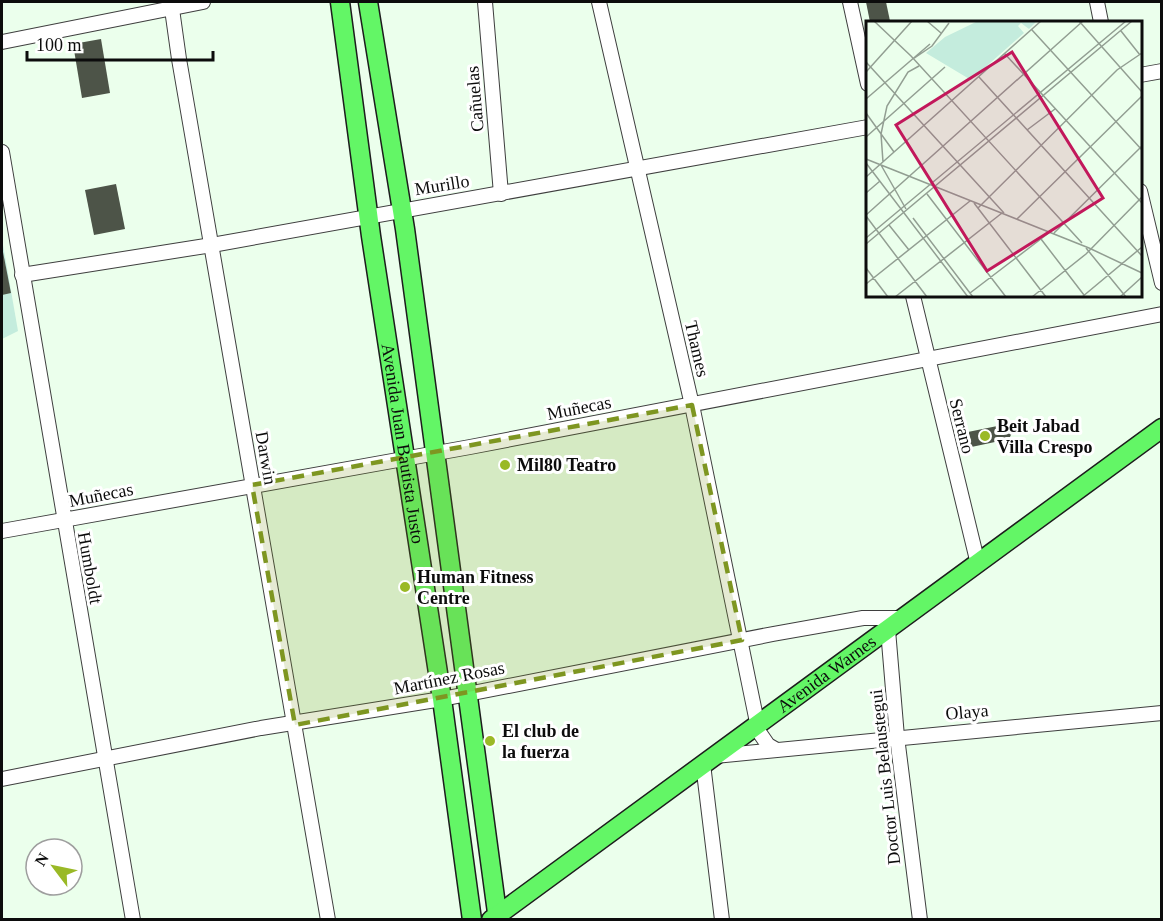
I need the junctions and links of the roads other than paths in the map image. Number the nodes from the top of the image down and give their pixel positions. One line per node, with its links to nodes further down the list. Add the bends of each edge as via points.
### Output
1 (203, 2): 8 (street)
2 (340, 2): 20 (main road, Avenida Juan Bautista Justo)
3 (368, 2): 19 (main road, Avenida Juan Bautista Justo)
4 (485, 2): 17 (street, Cañuelas)
5 (599, 2): 16 (street, Thames)
6 (850, 2): 13 (street)
7 (1096, 2): 9 (street)
8 (172, 4): 10 (street); 21 (street, Darwin)
9 (1101, 21)
10 (2, 42)
11 (1161, 71): 12 (street)
12 (1142, 75)
13 (866, 79)
14 (866, 127): 16 (street, Murillo)
15 (2, 152): 22 (street, Humboldt)
16 (637, 168): 17 (street, Murillo); 27 (street, Thames)
17 (501, 194): 19 (street, Murillo)
18 (1142, 200): 23 (street)
19 (402, 210): 20 (street, Murillo); 29 (main road, Avenida Juan Bautista Justo)
20 (369, 217): 21 (street, Murillo); 30 (main road, Avenida Juan Bautista Justo)
21 (212, 245): 22 (street, Murillo); 31 (street, Darwin)
22 (22, 275): 32 (street, Humboldt)
23 (1161, 283)
24 (913, 297): 26 (street, Serrano)
25 (1161, 314): 26 (street, Muñecas)
26 (927, 360): 27 (street, Muñecas); 34 (street, Serrano)
27 (692, 405): 29 (street, Muñecas); 37 (street, Thames)
28 (1161, 428): 34 (main road, Avenida Warnes)
29 (434, 453): 30 (street, Muñecas); 38 (main road, Avenida Juan Bautista Justo)
30 (405, 459): 31 (street, Muñecas); 39 (main road, Avenida Juan Bautista Justo)
31 (252, 485): 32 (street, Muñecas); 44 (street, Darwin)
32 (63, 521): 33 (street, Muñecas); 47 (street, Humboldt)
33 (2, 531)
34 (978, 564): 35 (main road, Avenida Warnes)
35 (904, 618): 36 (main road, Avenida Warnes); 37 (street, Martínez Rosas, via 863,618)
36 (888, 630): 41 (main road, Avenida Warnes); 45 (street, Doctor Luis Belaustegui)
37 (742, 640): 38 (street, Martínez Rosas); 40 (street, Thames)
38 (468, 693): 39 (street, Martínez Rosas); 50 (main road, Avenida Juan Bautista Justo)
39 (442, 699): 44 (street, Martínez Rosas); 53 (main road, Avenida Juan Bautista Justo)
40 (754, 705): 41 (street, via 762,712); 43 (street, Thames)
41 (772, 713): 43 (main road, Avenida Warnes)
42 (1161, 713): 45 (street, Olaya)
43 (757, 724): 46 (street, via 763,739); 48 (main road, Avenida Warnes)
44 (295, 725): 47 (street, Martínez Rosas); 52 (street, Darwin)
45 (897, 737): 46 (street, Olaya); 55 (street, Doctor Luis Belaustegui)
46 (775, 749): 48 (street, Olaya)
47 (106, 757): 49 (street, Martínez Rosas); 51 (street, Humboldt)
48 (708, 760): 50 (main road, Avenida Warnes); 54 (street)
49 (2, 779)
50 (495, 918)
51 (133, 920)
52 (328, 920)
53 (472, 920)
54 (723, 920)
55 (920, 920)

